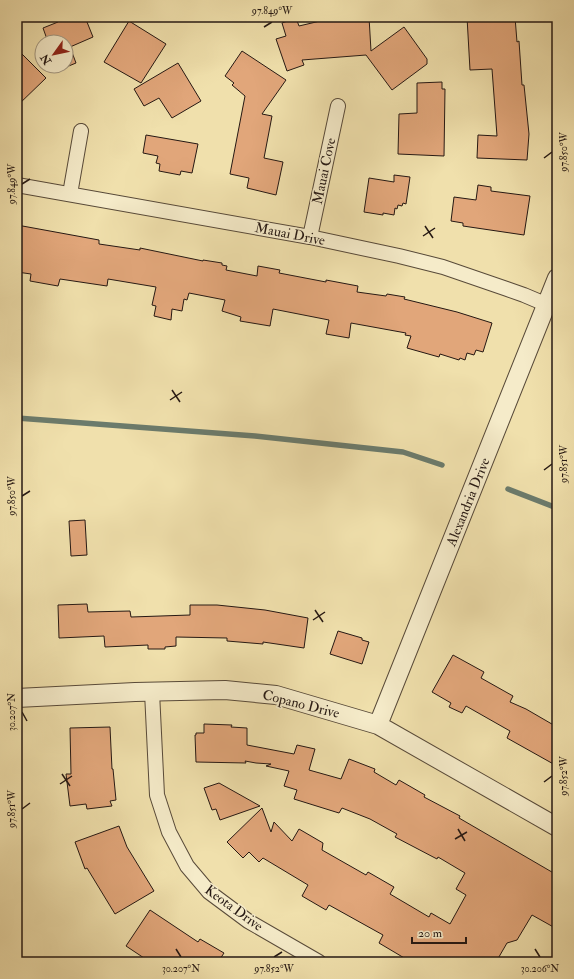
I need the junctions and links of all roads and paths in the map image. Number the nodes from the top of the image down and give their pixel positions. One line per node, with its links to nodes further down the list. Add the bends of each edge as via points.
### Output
1 (338, 106): 5 (street, Mauai Cove)
2 (81, 131): 4 (street)
3 (17, 186): 4 (street, Mauai Drive)
4 (70, 194): 5 (street, Mauai Drive)
5 (310, 237): 7 (street, Mauai Drive, via 443,267)
6 (557, 278): 7 (street, Alexandria Drive)
7 (552, 307): 10 (street, Alexandria Drive)
8 (152, 692): 9 (street, Copano Drive); 10 (street, Copano Drive, via 225,690 276,695); 12 (street, Keota Drive, via 157,795 169,832 187,866 209,892 248,921)
9 (17, 698)
10 (378, 725): 11 (street, Copano Drive)
11 (557, 827)
12 (319, 962)

